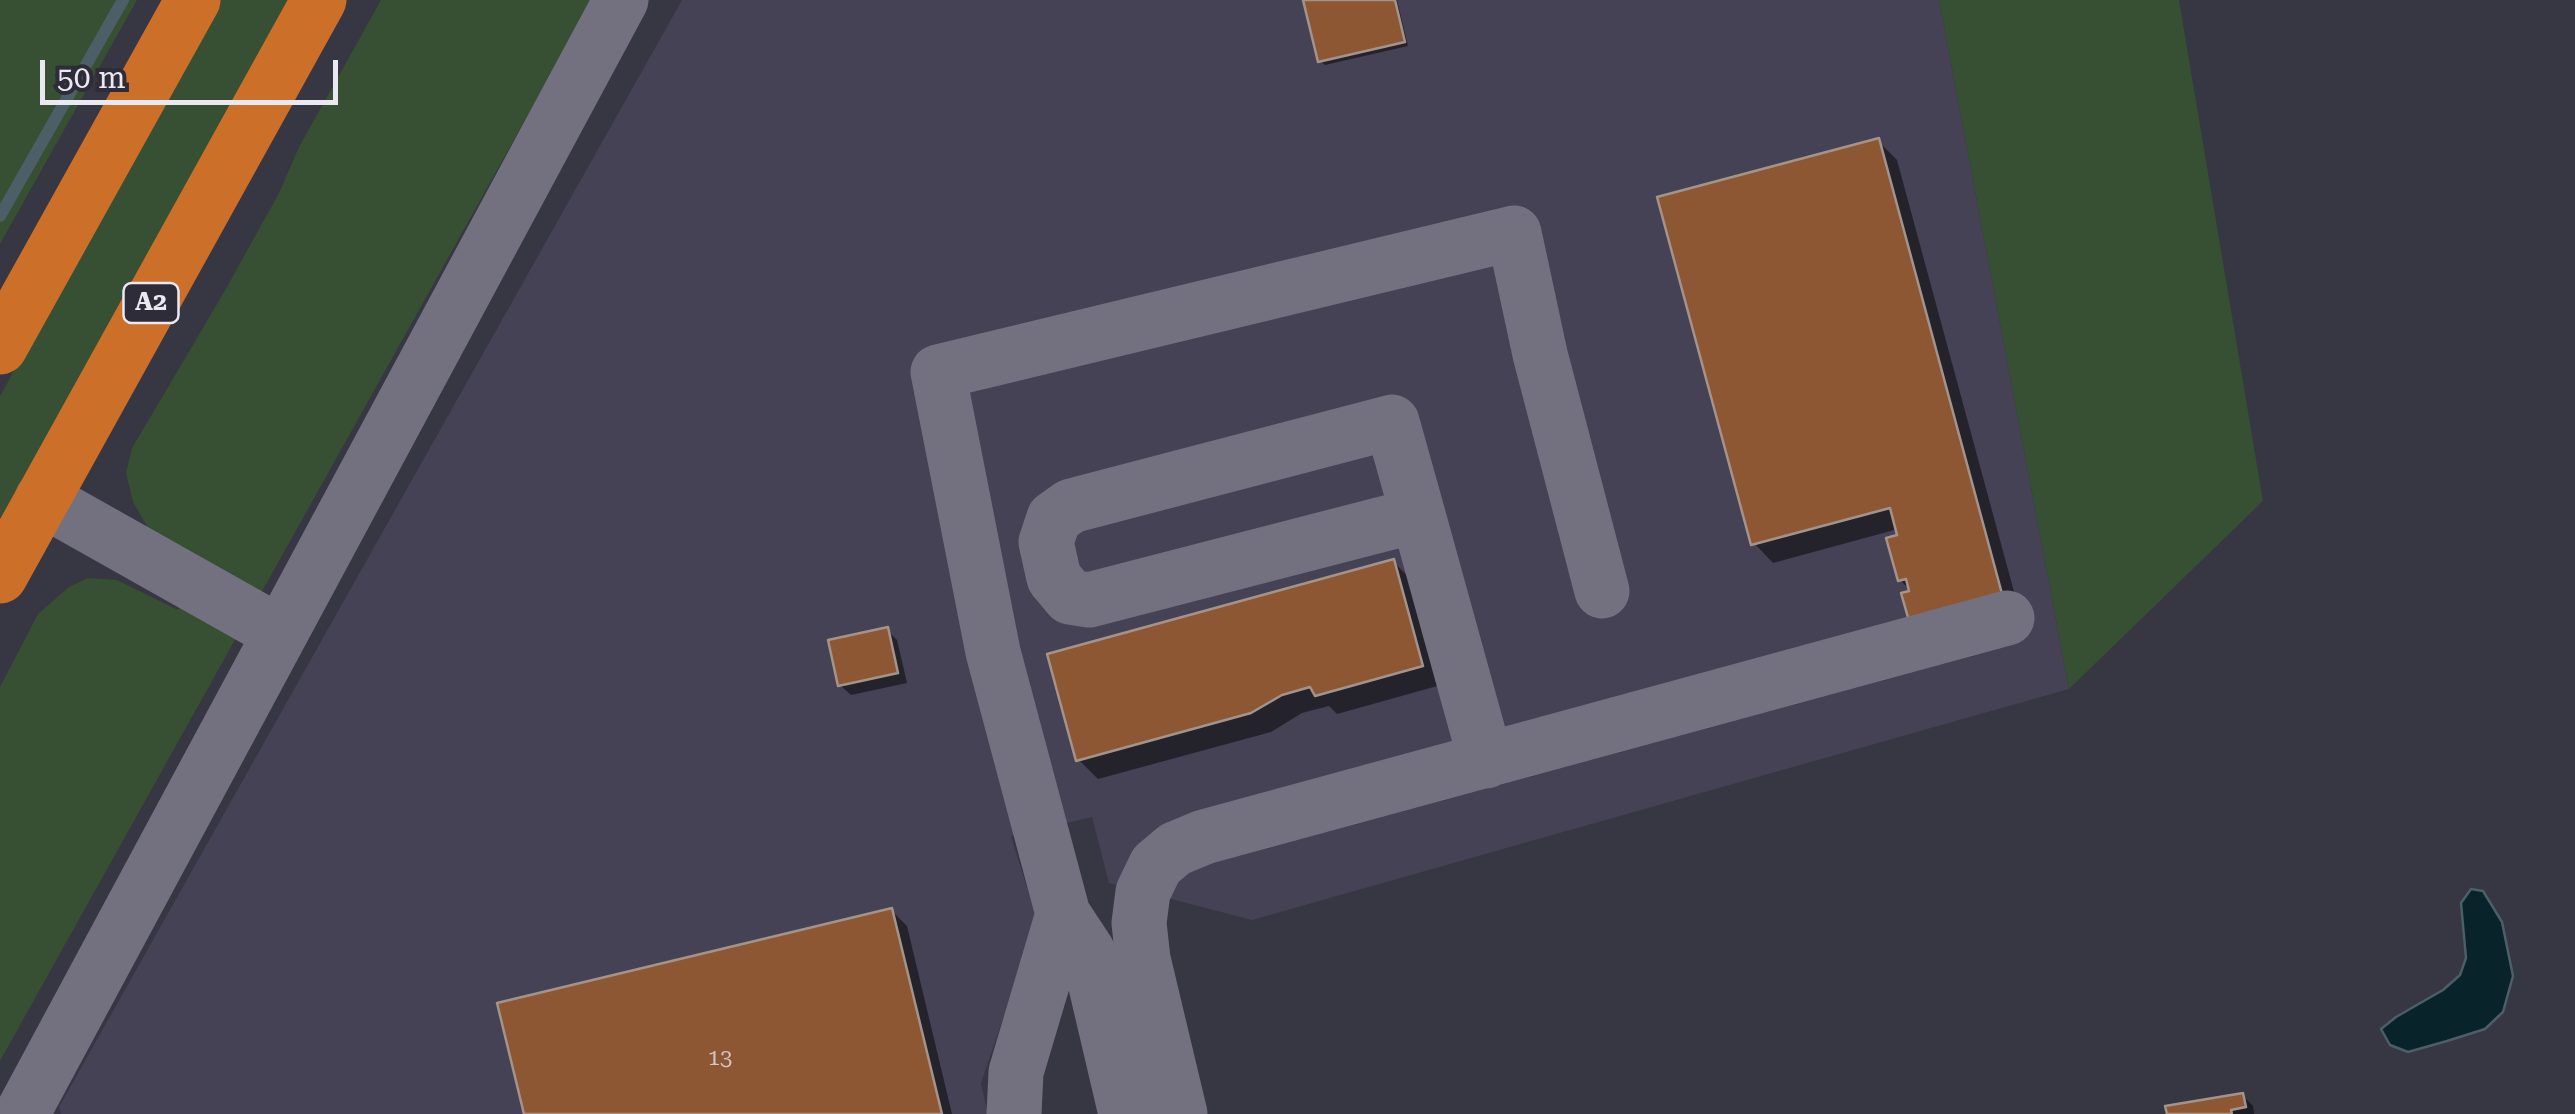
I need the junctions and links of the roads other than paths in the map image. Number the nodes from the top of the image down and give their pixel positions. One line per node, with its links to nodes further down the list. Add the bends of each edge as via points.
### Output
1 (193, 0): 4 (highway)
2 (320, 0): 5 (highway, A2)
3 (622, 0): 10 (lane)
4 (0, 348)
5 (42, 499): 7 (highway, A2); 10 (lane)
6 (1418, 515): 6 (lane, via 1392,422 1071,506 1054,518 1046,542 1054,578 1070,597 1089,600); 11 (lane)
7 (0, 576)
8 (1602, 590): 12 (lane, via 1514,233 938,372 993,652)
9 (2007, 618): 11 (lane)
10 (280, 633): 14 (lane)
11 (1486, 761): 13 (lane, via 1176,848 1142,892)
12 (1057, 889): 13 (lane); 15 (lane, via 1016,1072); 16 (lane, via 1088,952)
13 (1143, 959): 17 (lane)
14 (22, 1114)
15 (1014, 1114)
16 (1126, 1114)
17 (1180, 1114)

